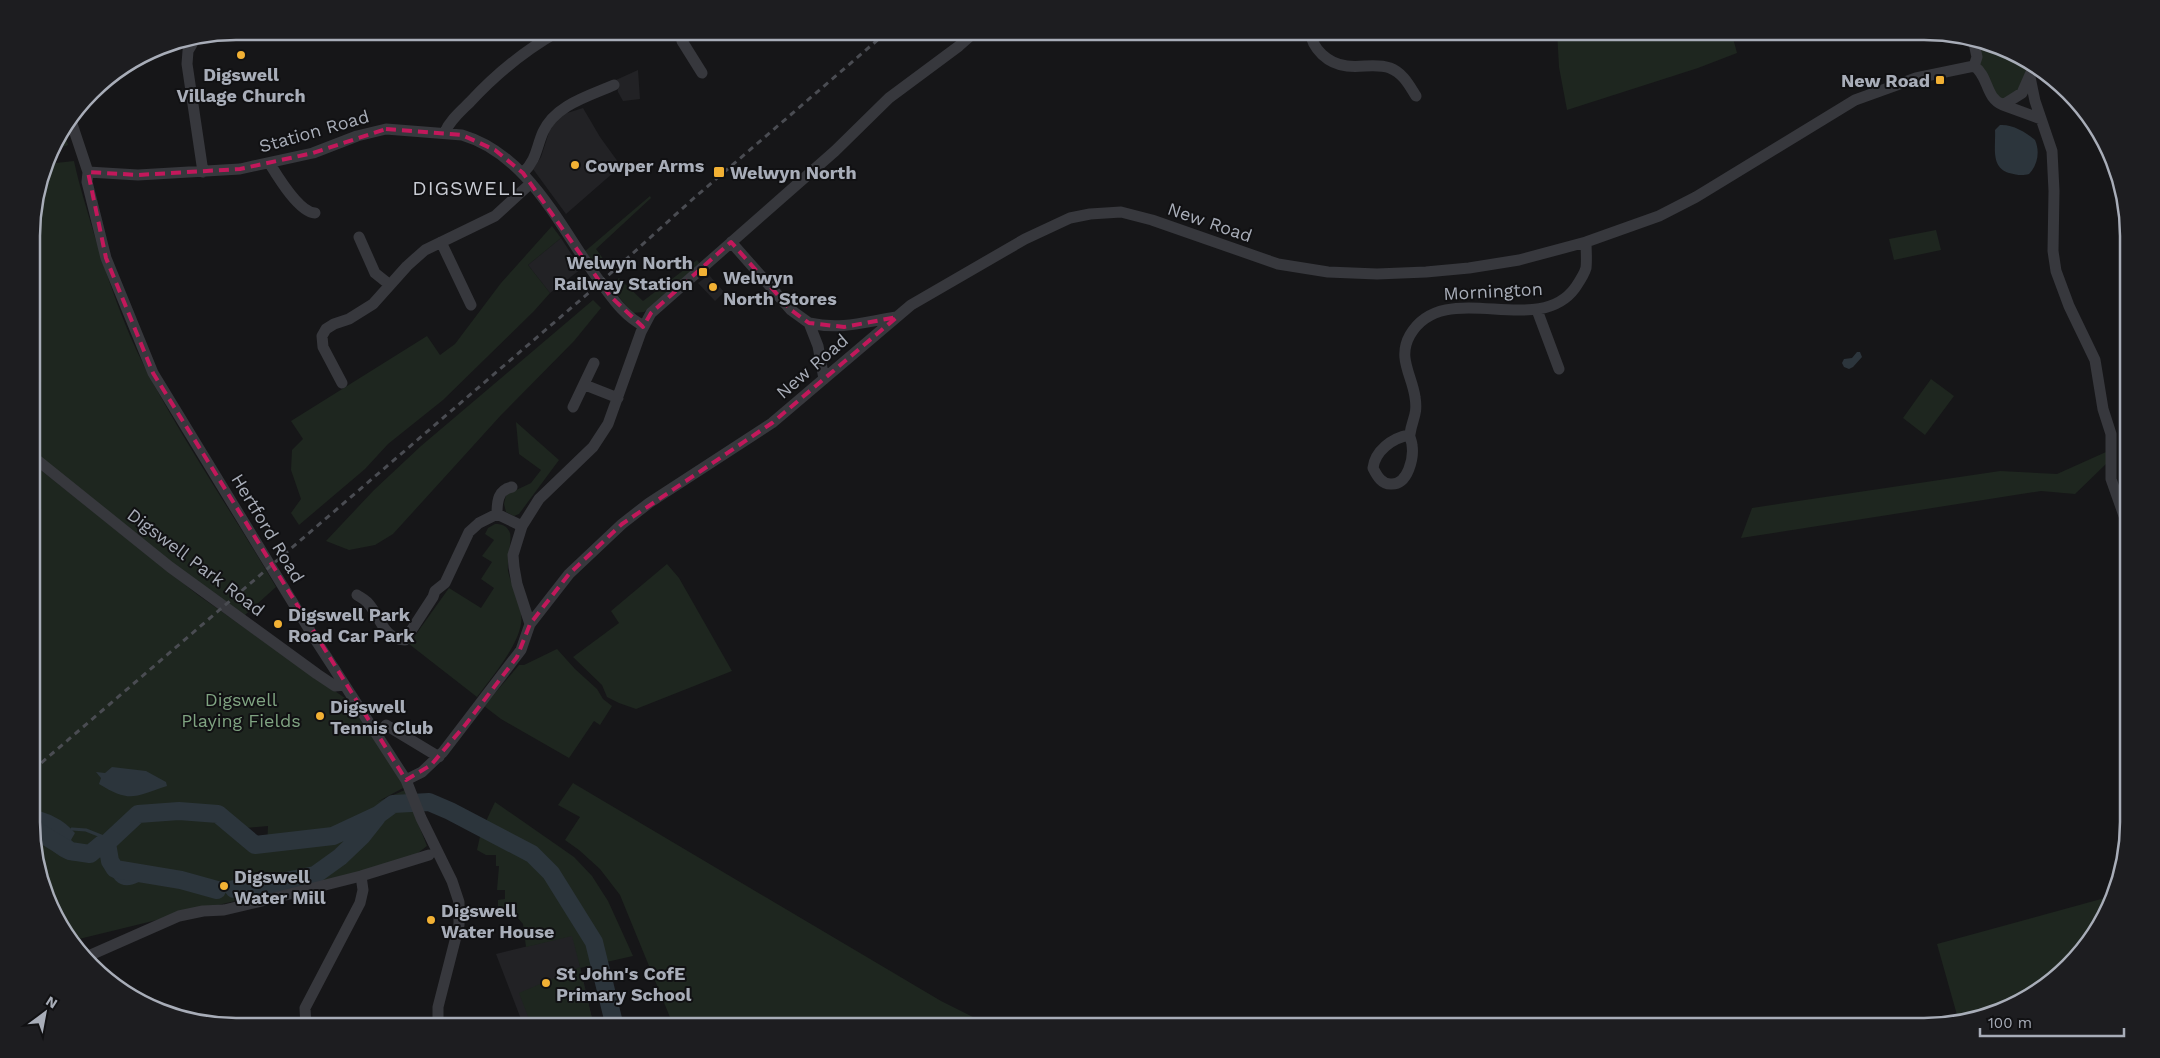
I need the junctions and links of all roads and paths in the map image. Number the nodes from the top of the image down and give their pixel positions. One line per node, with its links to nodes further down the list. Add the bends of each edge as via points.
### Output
1 (545, 40): 15 (street, via 490,80)
2 (682, 40): 8 (street)
3 (966, 40): 24 (street, via 889,98 835,151)
4 (1312, 40): 11 (street, via 1314,46 1330,60 1346,66 1373,64 1391,68 1403,77)
5 (191, 45): 18 (street, via 187,64)
6 (1975, 47): 7 (street, via 1977,57)
7 (1974, 66): 12 (street, via 1982,74 1992,97); 25 (street, New Road, via 1916,78 1855,100 1696,197 1659,216)
8 (702, 72)
9 (2032, 72): 12 (street, via 2022,93); 13 (street)
10 (614, 85): 19 (street, via 553,116 542,134 534,160)
11 (1416, 96)
12 (2003, 104): 13 (street)
13 (2041, 119): 42 (street, via 2052,151 2056,271 2094,360 2111,434 2110,479)
14 (73, 127): 17 (street, Hertford Road)
15 (445, 132): 16 (street, Station Road, via 386,128); 19 (street, Station Road, via 486,144)
16 (270, 164): 18 (street, Station Road); 21 (street, via 298,203 308,212)
17 (88, 172): 18 (street, Station Road); 47 (street, Hertford Road, via 87,182 106,258 153,373)
18 (203, 172)
19 (523, 173): 20 (street, Station Road)
20 (531, 183): 23 (street, via 495,216); 31 (street, Station Road, via 610,296 633,320)
21 (315, 213)
22 (358, 237): 26 (street, via 375,273)
23 (441, 242): 26 (street, via 425,250); 27 (street)
24 (731, 242): 30 (street, via 791,310); 31 (street, via 651,313)
25 (1586, 242): 28 (street, Mornington, via 1586,269 1569,296); 29 (street, New Road, via 1519,260 1469,268 1377,274 1328,272 1278,264 1121,212 1090,214 1070,218 1025,239 916,302)
26 (390, 285): 35 (street, via 373,304 349,319 329,326 324,332 323,347)
27 (471, 305)
28 (1537, 310): 33 (street); 39 (street, Mornington, via 1475,308 1438,311 1418,325 1405,351 1416,410)
29 (897, 317): 30 (street, via 844,326); 34 (street, New Road)
30 (809, 323): 34 (street, via 818,346)
31 (644, 326): 37 (street)
32 (594, 363): 36 (street)
33 (1559, 369)
34 (824, 379): 46 (street, New Road, via 772,423 622,524 569,574)
35 (342, 383)
36 (585, 385): 37 (street); 38 (street)
37 (618, 398): 44 (street, via 608,424 593,447 548,489)
38 (572, 407)
39 (1409, 435)
40 (40, 462): 47 (street, Digswell Park Road, via 170,567 335,686)
41 (512, 486): 43 (street, via 499,495)
42 (2120, 506)
43 (496, 514): 44 (street); 45 (street, via 469,532 445,583 435,591 405,640 389,635 367,602)
44 (522, 526): 46 (street, via 514,567)
45 (357, 595)
46 (530, 624): 49 (street, New Road, via 517,657)
47 (344, 685): 50 (street, Hertford Road)
48 (386, 725): 49 (street)
49 (439, 757): 50 (street, New Road, via 422,772)
50 (406, 780): 55 (street, Hertford Road, via 459,902 459,925 444,978)
51 (428, 855): 52 (street)
52 (361, 876): 53 (street, via 224,910 179,916); 54 (street, via 363,890 360,903 305,1008)
53 (92, 954)
54 (306, 1018)
55 (437, 1018)

